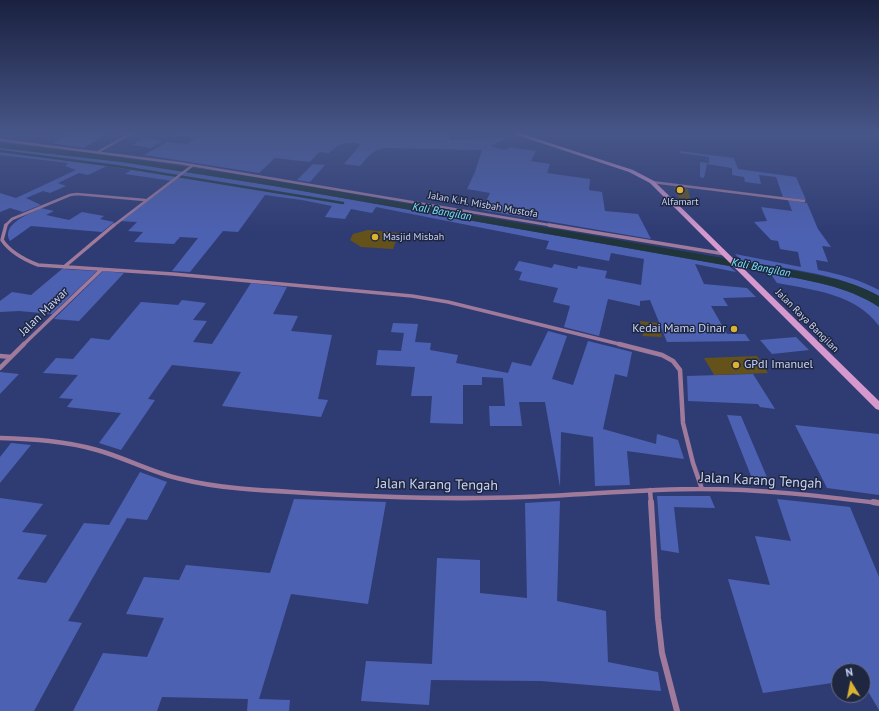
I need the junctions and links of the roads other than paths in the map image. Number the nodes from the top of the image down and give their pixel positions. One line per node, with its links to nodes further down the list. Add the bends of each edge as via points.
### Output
1 (190, 167): 5 (street)
2 (199, 167): 7 (street, Jalan K.H. Misbah Mustofa)
3 (616, 167): 4 (main road, Jalan Raya Bangilan)
4 (652, 182): 6 (street); 7 (main road, Jalan Raya Bangilan)
5 (145, 200): 8 (street); 8 (street, via 74,194 22,214 7,224 2,236 5,245 32,263)
6 (804, 201)
7 (727, 255): 13 (main road, Jalan Raya Bangilan)
8 (64, 267): 9 (street)
9 (102, 269): 11 (street, Jalan Mawar); 15 (street, via 412,296 448,302 662,355 674,361 680,370 683,423)
10 (0, 356): 11 (street)
11 (12, 357): 12 (street, Jalan Mawar)
12 (0, 368)
13 (879, 407)
14 (0, 438): 16 (street, Jalan Karang Tengah, via 31,439 81,446 175,477 213,484 284,491 468,498)
15 (702, 489): 16 (street, Jalan Karang Tengah); 17 (street, Jalan Karang Tengah, via 771,492)
16 (650, 490): 18 (street, via 661,646)
17 (879, 503)
18 (677, 711)

